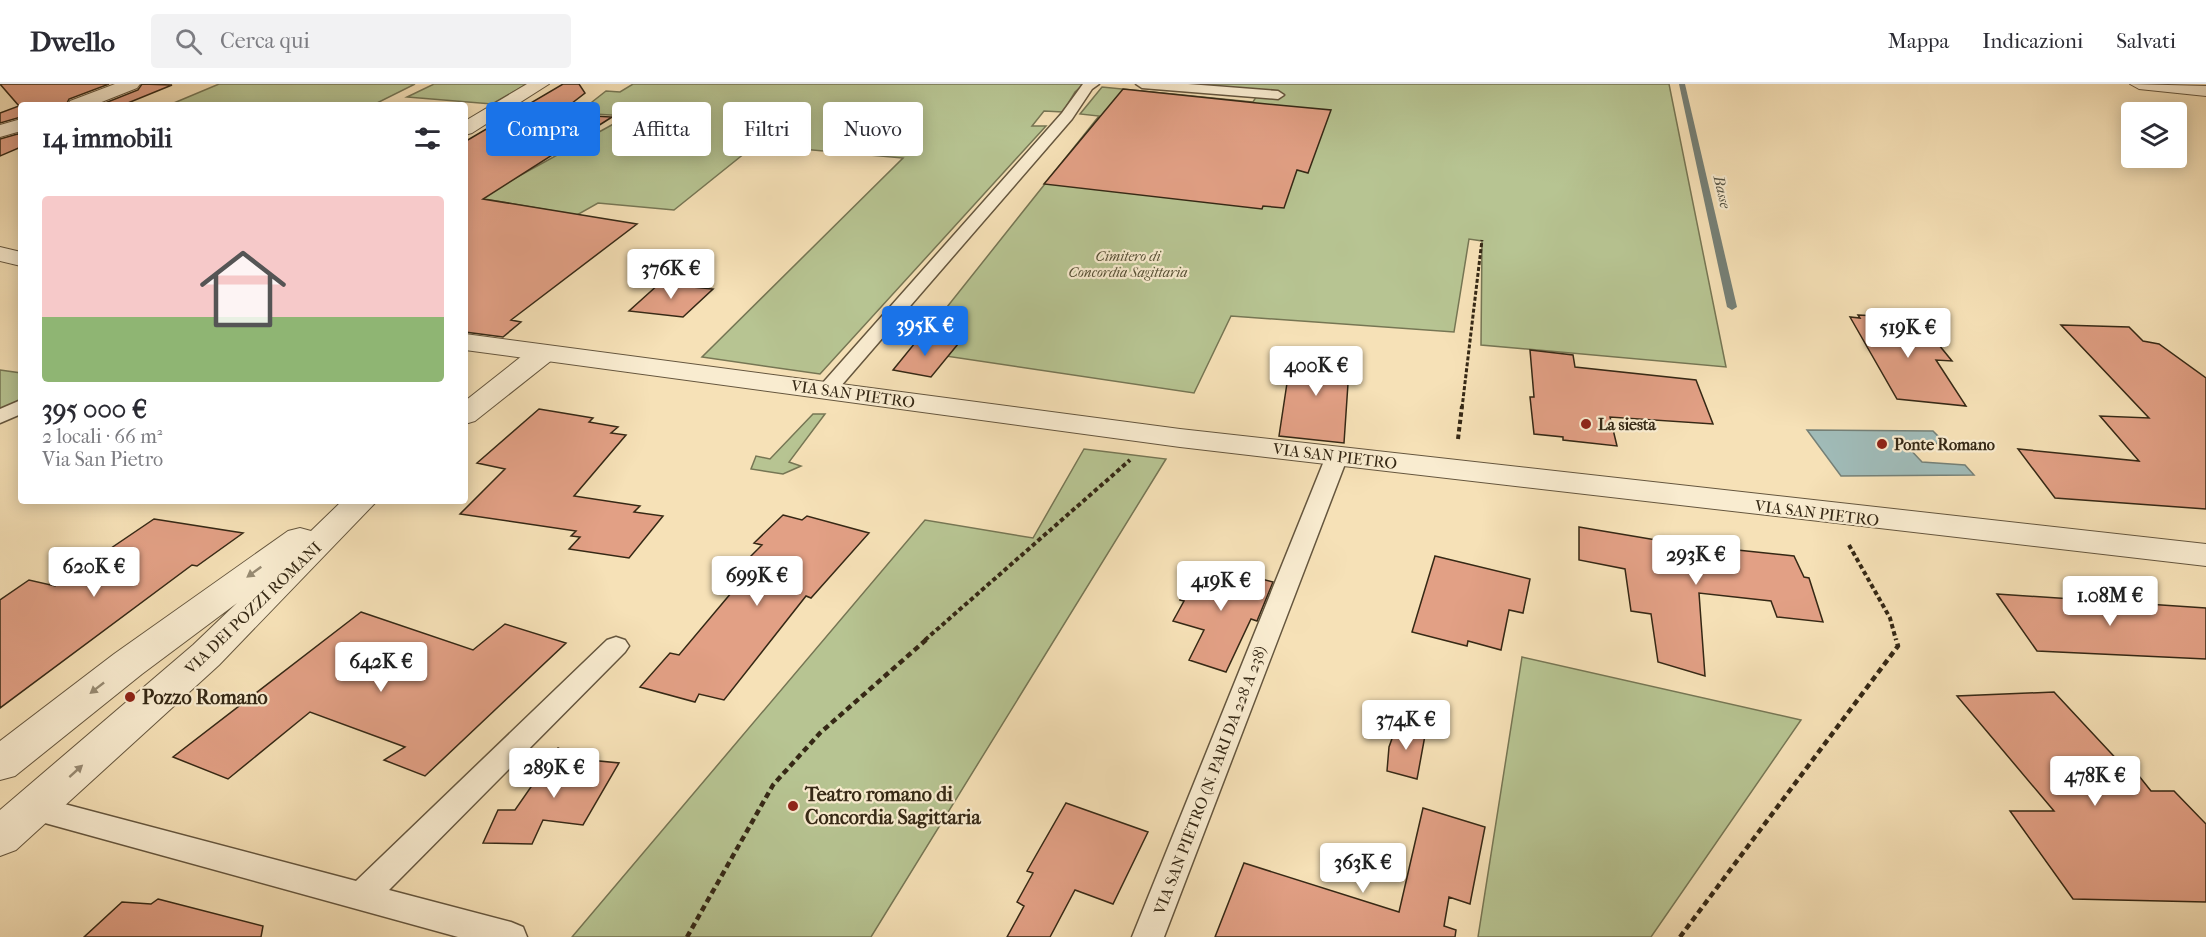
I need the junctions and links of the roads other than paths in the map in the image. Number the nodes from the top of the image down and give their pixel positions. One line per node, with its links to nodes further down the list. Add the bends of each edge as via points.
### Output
1 (131, 84): 8 (street)
2 (540, 84): 10 (street)
3 (1093, 84): 16 (lane)
4 (1142, 84): 7 (lane)
5 (2139, 84): 6 (street)
6 (2206, 91)
7 (1278, 95)
8 (85, 102)
9 (18, 126): 11 (street)
10 (468, 127)
11 (0, 131)
12 (0, 254): 13 (street)
13 (18, 258)
14 (468, 342): 15 (street, VIA SAN PIETRO)
15 (542, 354): 16 (street, VIA SAN PIETRO); 18 (street)
16 (827, 390): 20 (street, VIA SAN PIETRO)
17 (18, 408): 19 (lane)
18 (468, 413)
19 (0, 417)
20 (1337, 456): 23 (street, VIA SAN PIETRO); 30 (lane, VIA SAN PIETRO (N. PARI DA 228 A 238))
21 (348, 504): 25 (street, VIA DEI POZZI ROMANI, one-way to 25, via 128,663)
22 (358, 504): 26 (street, VIA DEI POZZI ROMANI, one-way to 22, via 206,656)
23 (2206, 555)
24 (616, 646): 28 (lane)
25 (0, 764)
26 (34, 808): 27 (street, VIA DEI POZZI ROMANI); 28 (lane)
27 (0, 837)
28 (362, 896): 29 (lane)
29 (512, 937)
30 (1148, 937)

